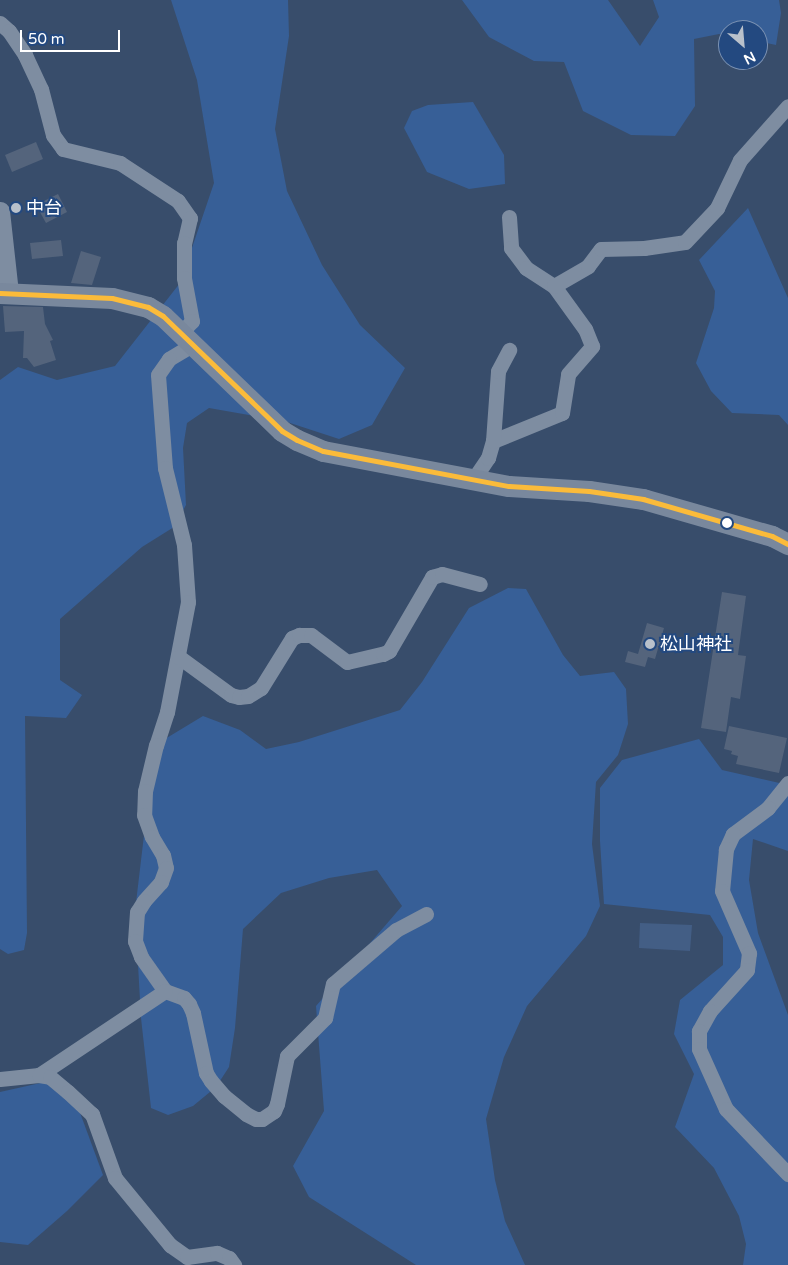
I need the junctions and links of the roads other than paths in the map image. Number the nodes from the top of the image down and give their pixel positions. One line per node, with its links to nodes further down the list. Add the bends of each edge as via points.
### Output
1 (0, 22): 7 (street, via 25,55 41,89 53,135 63,149 120,163 178,201 190,218 184,243 184,278 192,321)
2 (788, 106): 5 (street, via 740,160 717,208 685,242 644,248 601,249 588,266)
3 (0, 211): 6 (street)
4 (509, 217): 5 (street, via 511,248 526,268)
5 (554, 286): 9 (street, via 585,329 592,346 568,374 562,413)
6 (5, 293): 7 (main road, via 132,301 163,316)
7 (187, 339): 10 (main road, via 267,418 297,440 337,455); 13 (street, via 162,366 157,384 165,468 184,545 188,578 188,602)
8 (509, 350): 9 (street, via 498,371)
9 (493, 441): 10 (street, via 488,458)
10 (473, 480): 11 (main road, via 643,499 772,536)
11 (788, 544)
12 (480, 584): 13 (street, via 442,574 432,577 389,651 383,654 347,662 311,635 292,638 260,688 248,696 231,694)
13 (179, 657): 16 (street, via 145,791 144,815 166,868 161,882 137,912 135,925 135,941 141,957)
14 (788, 783): 19 (street, via 768,808 733,834 726,848 722,891 749,953 748,970 710,1011 699,1031 699,1049 726,1109)
15 (426, 914): 16 (street, via 396,930 333,984 325,1018 287,1056 277,1104 274,1111 262,1119 246,1114 211,1082 189,1004 184,998)
16 (165, 991): 17 (street)
17 (39, 1074): 18 (street); 20 (street, via 50,1077 92,1114 115,1178 170,1245 187,1257 217,1253 229,1258)
18 (0, 1078)
19 (788, 1174)
20 (234, 1265)

